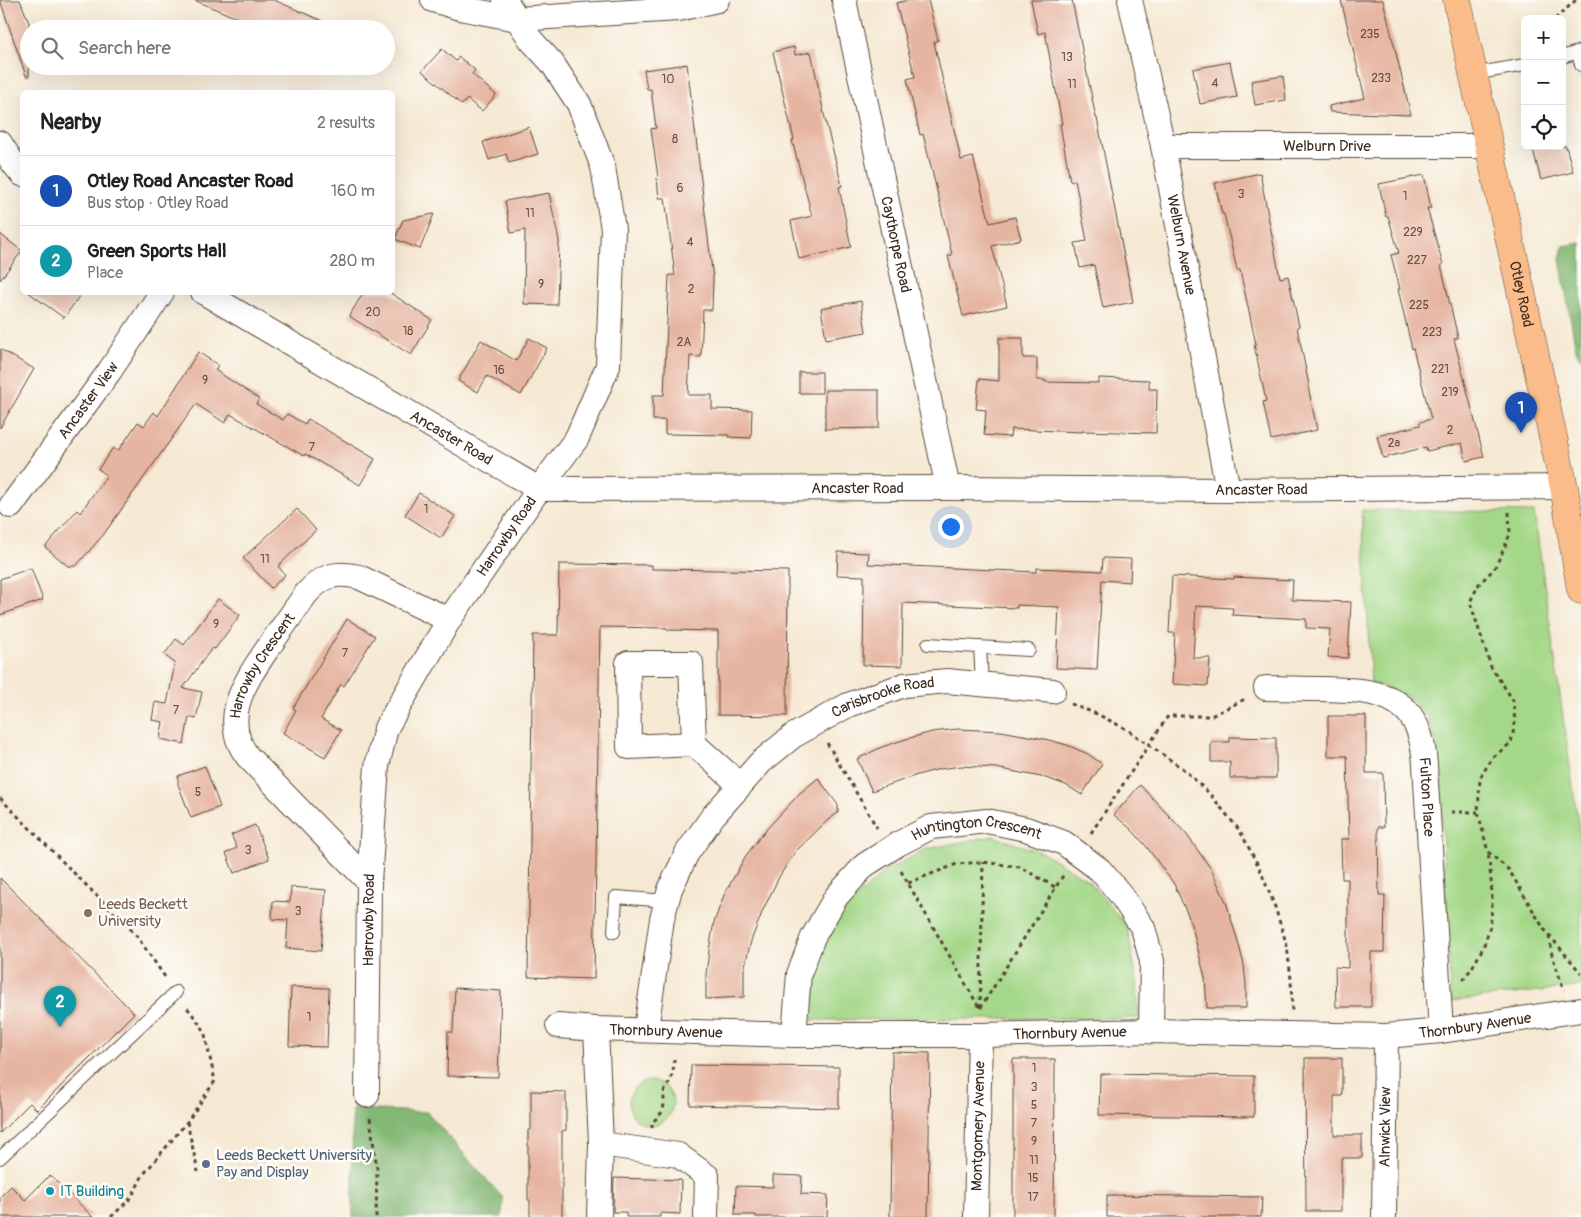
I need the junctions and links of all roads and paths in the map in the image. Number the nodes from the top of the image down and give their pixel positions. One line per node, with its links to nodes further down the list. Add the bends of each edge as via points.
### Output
1 (433, 0): 7 (street, via 460,8)
2 (717, 0): 7 (street, via 678,9)
3 (844, 0): 20 (street, Caythorpe Road)
4 (1130, 0): 14 (street, Welburn Avenue)
5 (1457, 0): 12 (highway, Otley Road)
6 (1576, 0): 8 (path)
7 (511, 9): 22 (street, Harrowby Road, via 579,104 603,167 613,229 608,366 577,438)
8 (1559, 15)
9 (1580, 56): 10 (lane)
10 (1566, 57)
11 (1521, 66): 12 (lane)
12 (1473, 74): 15 (highway, Otley Road)
13 (0, 143): 16 (street)
14 (1163, 146): 15 (street, Welburn Drive); 23 (street, Welburn Avenue)
15 (1490, 146): 19 (highway, Otley Road)
16 (20, 172)
17 (160, 295): 24 (street, Ancaster View, via 109,372)
18 (208, 295): 22 (street, Ancaster Road)
19 (1564, 487): 21 (street, Ancaster Road); 25 (highway, Otley Road)
20 (948, 488): 22 (street, Ancaster Road); 23 (street, Ancaster Road)
21 (1508, 488): 23 (street, Ancaster Road); 36 (path, via 1510,534 1494,569 1479,584 1470,602 1491,667 1513,700 1515,723 1511,743 1492,758 1480,778 1478,812)
22 (539, 489): 26 (street, Harrowby Road)
23 (1228, 490)
24 (11, 506)
25 (1581, 590)
26 (449, 620): 38 (street, Harrowby Road, via 386,728 377,766); 38 (street, Harrowby Crescent, via 359,577 347,574 324,578 306,594 247,678 238,700 235,719 240,747)
27 (928, 644): 28 (lane)
28 (980, 647): 29 (lane); 30 (lane)
29 (1028, 650)
30 (982, 684): 32 (street, Carisbrooke Road); 34 (street, Carisbrooke Road, via 947,681 904,685 848,705 792,736 761,762)
31 (1266, 688): 46 (street, Fulton Place, via 1360,690 1377,694 1407,712 1418,730 1424,747)
32 (1053, 691): 55 (path, via 1064,701 1128,730 1183,769 1209,793 1240,831 1259,867 1287,946)
33 (694, 744): 34 (street)
34 (740, 786): 41 (street, Carisbrooke Road, via 713,816 687,853)
35 (0, 798): 45 (path, via 136,935)
36 (1488, 852): 43 (path, via 1509,870); 46 (path, via 1493,897 1484,946 1453,992)
37 (983, 862): 39 (path, via 957,864); 40 (path, via 1020,867); 56 (path)
38 (369, 882): 58 (street, Harrowby Road)
39 (908, 883)
40 (1056, 887)
41 (667, 901): 42 (lane, via 616,897); 50 (street, Carisbrooke Road)
42 (614, 932)
43 (1548, 934): 44 (path); 47 (path, via 1552,954)
44 (1581, 973)
45 (176, 992): 59 (path, via 204,1030 214,1081); 62 (lane)
46 (1438, 995): 53 (street, Fulton Place)
47 (1574, 1012): 53 (street, Thornbury Avenue)
48 (558, 1026): 49 (street, Thornbury Avenue)
49 (596, 1029): 50 (street, Thornbury Avenue); 60 (street)
50 (646, 1029): 51 (street, Thornbury Avenue)
51 (673, 1030): 54 (street, Thornbury Avenue); 61 (path, via 674,1068 670,1084 663,1093 663,1112 652,1122)
52 (1151, 1031): 54 (street, Huntington Crescent, via 1152,961 1143,928 1121,895 1100,870 1064,843 1026,829 987,822 931,827 865,866 836,897 813,937 800,974); 55 (street, Thornbury Avenue); 56 (street, Thornbury Avenue)
53 (1441, 1031): 57 (street, Thornbury Avenue)
54 (794, 1034): 56 (street, Thornbury Avenue)
55 (1292, 1034): 57 (street, Thornbury Avenue)
56 (980, 1035): 68 (street, Montgomery Avenue)
57 (1386, 1036): 69 (street, Alnwick View)
58 (367, 1095): 65 (path, via 377,1169)
59 (187, 1122): 63 (path); 64 (path, via 143,1175 131,1198)
60 (601, 1144): 61 (street); 66 (street)
61 (653, 1152): 67 (street, via 678,1154 707,1176)
62 (0, 1158)
63 (198, 1172)
64 (111, 1217)
65 (376, 1217)
66 (600, 1217)
67 (706, 1217)
68 (976, 1217)
69 (1384, 1217)

